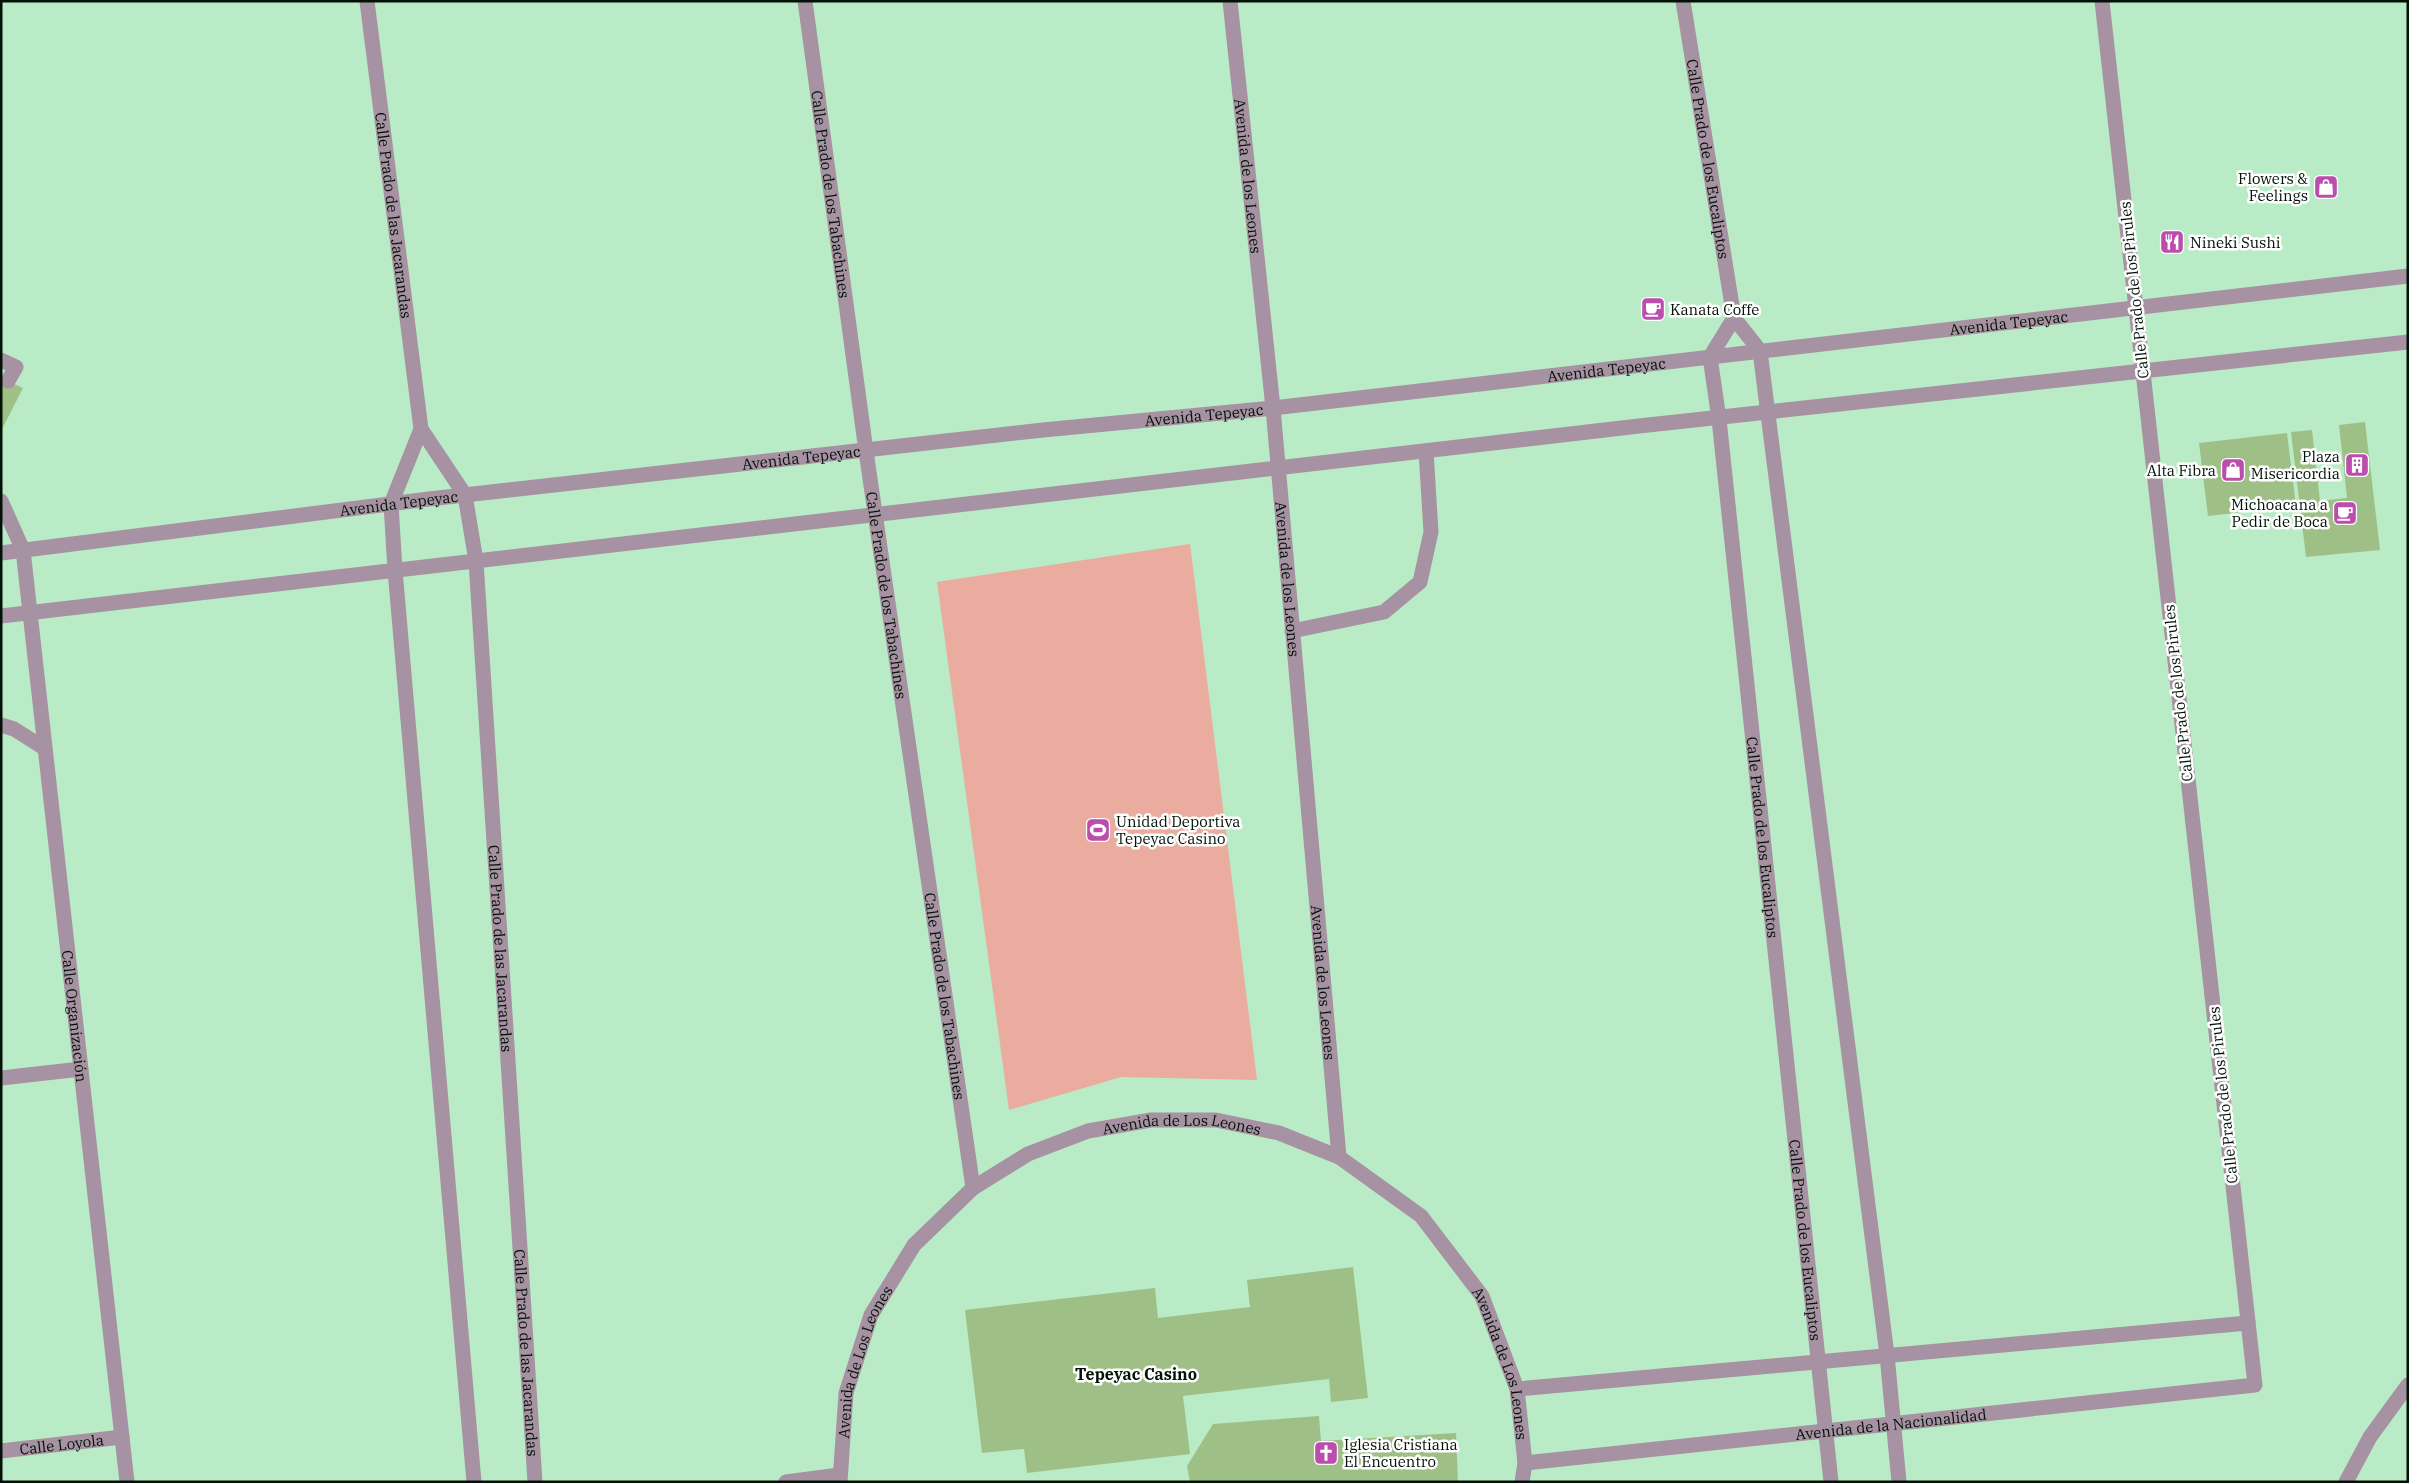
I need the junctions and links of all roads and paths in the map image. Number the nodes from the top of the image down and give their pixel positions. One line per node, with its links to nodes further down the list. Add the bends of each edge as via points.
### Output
1 (367, 1): 18 (street, Calle Prado de las Jacarandas)
2 (805, 1): 19 (street, Calle Prado de los Tabachines)
3 (1230, 1): 15 (street, Avenida de los Leones)
4 (1683, 1): 8 (street, Calle Prado de los Eucaliptos)
5 (2102, 1): 7 (street, Calle Prado de los Pirules)
6 (2408, 276): 7 (street, Avenida Tepeyac)
7 (2136, 308): 10 (street, Avenida Tepeyac); 13 (street, Calle Prado de los Pirules)
8 (1734, 318): 10 (street, Calle Prado de los Eucaliptos); 11 (street)
9 (2408, 342): 13 (street)
10 (1760, 352): 11 (street, Avenida Tepeyac); 16 (street, Calle Prado de los Eucaliptos)
11 (1710, 358): 15 (street, Avenida Tepeyac); 17 (street, Calle Prado de los Eucaliptos)
12 (1, 360): 14 (street, via 16,367)
13 (2143, 372): 16 (street); 39 (street, Calle Prado de los Pirules)
14 (8, 381)
15 (1273, 408): 19 (street, Avenida Tepeyac); 21 (street, Avenida de los Leones)
16 (1768, 412): 17 (street); 40 (street, Calle Prado de los Eucaliptos)
17 (1719, 419): 20 (street); 41 (street, Calle Prado de los Eucaliptos)
18 (421, 429): 22 (street, Calle Prado de las Jacarandas); 24 (street, Calle Prado de las Jacarandas)
19 (866, 451): 22 (street, Avenida Tepeyac); 25 (street, Calle Prado de los Tabachines)
20 (1426, 451): 21 (street); 32 (street, via 1431,532 1420,582 1384,612)
21 (1277, 468): 25 (street); 32 (street, Avenida de los Leones)
22 (465, 495): 24 (street, Avenida Tepeyac); 28 (street, Calle Prado de las Jacarandas)
23 (1, 501): 26 (street, Calle Organización)
24 (391, 504): 26 (street, Avenida Tepeyac); 29 (street, Calle Prado de las Jacarandas)
25 (875, 515): 28 (street); 38 (street, Calle Prado de los Tabachines)
26 (23, 550): 27 (street, Avenida Tepeyac); 30 (street, Calle Organización)
27 (1, 553)
28 (476, 561): 29 (street); 53 (street, Calle Prado de las Jacarandas)
29 (395, 570): 30 (street); 52 (street, Calle Prado de las Jacarandas)
30 (30, 612): 31 (street); 34 (street, Calle Organización)
31 (1, 616)
32 (1292, 631): 37 (street, Avenida de los Leones)
33 (1, 725): 34 (street, via 14,729)
34 (44, 748): 35 (street, Calle Organización)
35 (81, 1069): 36 (street); 47 (street, Calle Organización)
36 (1, 1078)
37 (1339, 1157): 38 (street, Avenida de Los Leones, via 1279,1133 1216,1120 1151,1120 1088,1131 1028,1154); 44 (street, Avenida de Los Leones, via 1421,1216 1482,1296)
38 (973, 1188): 50 (street, Avenida de Los Leones, via 914,1245 871,1315 846,1394)
39 (2248, 1323): 40 (street); 42 (street, Calle Prado de los Pirules)
40 (1887, 1355): 41 (street); 45 (street, Calle Prado de los Eucaliptos)
41 (1819, 1362): 44 (street); 46 (street, Calle Prado de los Eucaliptos)
42 (2255, 1384): 45 (street, Avenida de la Nacionalidad)
43 (2408, 1386): 58 (street, via 2370,1437)
44 (1517, 1390): 49 (street, Avenida de Los Leones)
45 (1893, 1423): 46 (street, Avenida de la Nacionalidad); 57 (street, Calle Prado de los Eucaliptos)
46 (1826, 1430): 49 (street, Avenida de la Nacionalidad); 56 (street, Calle Prado de los Eucaliptos)
47 (122, 1437): 48 (street, Calle Loyola); 51 (street, Calle Organización)
48 (1, 1451)
49 (1525, 1463): 55 (street, Avenida de Los Leones)
50 (840, 1479): 54 (street)
51 (127, 1482)
52 (474, 1482)
53 (535, 1482)
54 (786, 1482)
55 (1522, 1482)
56 (1831, 1482)
57 (1899, 1482)
58 (2346, 1482)

